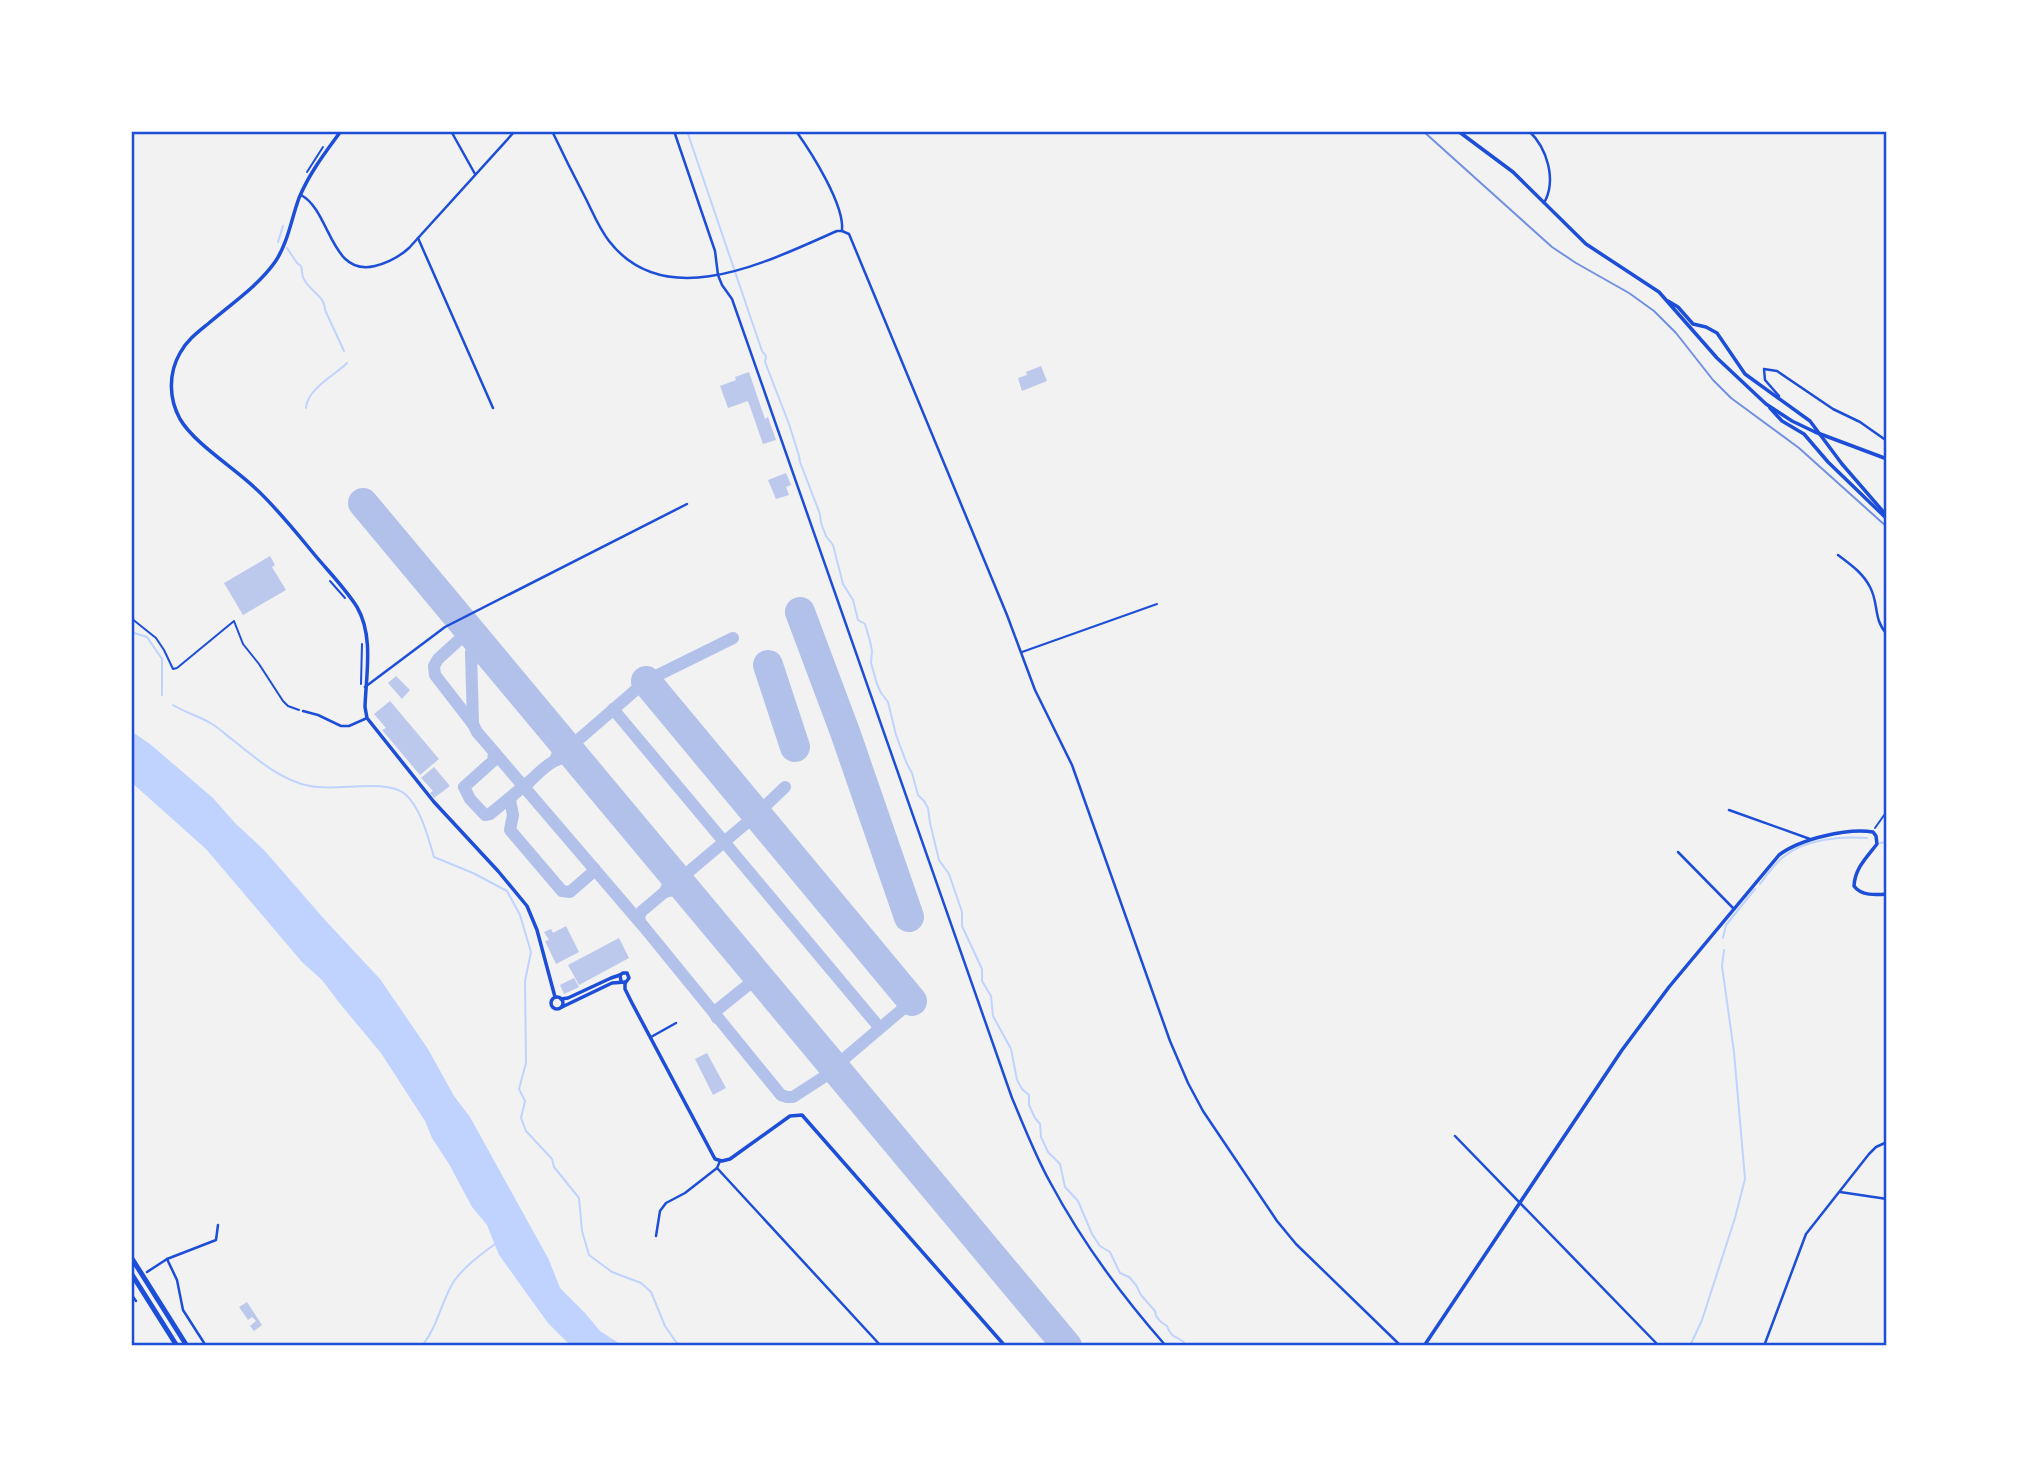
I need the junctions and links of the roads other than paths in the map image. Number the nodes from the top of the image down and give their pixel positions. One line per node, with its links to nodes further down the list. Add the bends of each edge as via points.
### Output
1 (341, 131): 10 (street, via 313,168)
2 (451, 131): 9 (street)
3 (515, 131): 9 (street)
4 (552, 131): 14 (street, via 602,231 624,256 663,277)
5 (674, 131): 14 (street, via 715,251)
6 (796, 131): 12 (street, via 826,181)
7 (1458, 131): 11 (street, via 1513,172)
8 (1529, 131): 11 (street, via 1547,160 1549,190)
9 (475, 174): 13 (street)
10 (300, 195): 13 (street, via 310,203 344,260 355,266 386,263); 29 (street, via 285,244 270,269 184,346 172,374 172,395 189,431 256,488 354,602 366,627)
11 (1544, 203): 15 (street, via 1586,244)
12 (844, 232): 14 (street); 26 (street, via 851,238)
13 (418, 238): 18 (street)
14 (718, 275): 64 (street, via 732,299 1012,1098 1050,1183 1096,1258)
15 (1667, 300): 16 (street, via 1693,324 1717,333 1745,374); 17 (street, via 1717,358)
16 (1780, 400): 19 (street, via 1765,380 1764,369 1777,372); 22 (street, via 1810,421)
17 (1766, 404): 20 (street, via 1815,432); 22 (street, via 1804,434)
18 (493, 408)
19 (1887, 441)
20 (1887, 459)
21 (687, 504): 27 (street, via 444,627)
22 (1887, 518)
23 (1838, 555): 25 (street, via 1870,586 1877,618)
24 (1157, 604): 26 (lane)
25 (1887, 634)
26 (1021, 652): 65 (street, via 1072,765 1188,1083 1277,1221)
27 (376, 680): 28 (street); 29 (street)
28 (381, 685)
29 (363, 688): 31 (street)
30 (303, 711): 31 (street, via 341,726)
31 (368, 718): 39 (street, via 434,802 527,906)
32 (1729, 810): 33 (street)
33 (1810, 839): 35 (street, via 1873,832 1877,844 1861,863 1854,886 1861,892); 36 (street, via 1779,855)
34 (1678, 852): 36 (street)
35 (1887, 894)
36 (1734, 909): 50 (street, via 1622,1050)
37 (620, 975): 38 (street); 38 (street, via 628,974); 40 (street)
38 (623, 982): 41 (street); 43 (street)
39 (555, 997): 40 (street); 41 (street, via 551,1006)
40 (561, 999): 41 (street)
41 (562, 1007)
42 (676, 1023): 43 (street)
43 (651, 1037): 46 (street, via 712,1154)
44 (1455, 1136): 50 (street)
45 (1887, 1142): 48 (street, via 1875,1147)
46 (720, 1161): 47 (street); 63 (street, via 733,1157 790,1116 802,1115)
47 (717, 1168): 52 (street, via 662,1207); 62 (street)
48 (1840, 1192): 49 (street); 68 (street, via 1806,1234)
49 (1887, 1199)
50 (1520, 1202): 66 (street); 67 (street)
51 (218, 1226): 54 (street, via 216,1240)
52 (656, 1236)
53 (131, 1257): 60 (highway)
54 (167, 1259): 55 (street); 61 (street, via 183,1310)
55 (147, 1272)
56 (131, 1273): 59 (highway)
57 (131, 1294): 58 (street)
58 (136, 1301)
59 (177, 1346)
60 (187, 1346)
61 (205, 1346)
62 (881, 1346)
63 (1005, 1346)
64 (1166, 1346)
65 (1401, 1346)
66 (1424, 1346)
67 (1659, 1346)
68 (1764, 1346)

